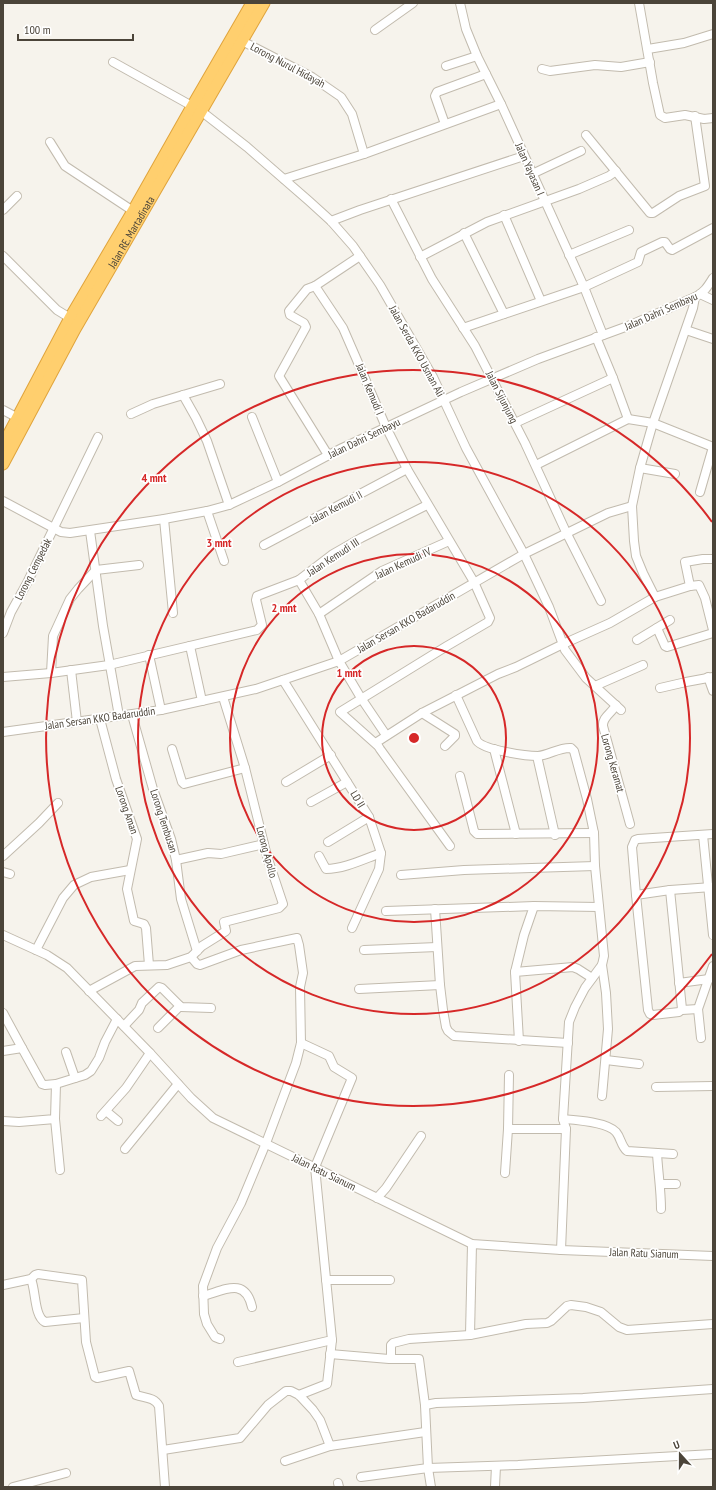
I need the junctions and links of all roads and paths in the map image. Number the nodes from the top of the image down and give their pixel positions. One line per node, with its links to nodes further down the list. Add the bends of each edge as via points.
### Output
1 (252, 3): 17 (highway)
2 (264, 3): 8 (highway, Jalan RE. Martadinata)
3 (414, 3): 6 (street)
4 (460, 3): 10 (street, Jalan Yayasan I, via 466,29)
5 (639, 3): 9 (street)
6 (375, 30)
7 (713, 34): 9 (street, via 684,43)
8 (242, 40): 17 (highway, Jalan RE. Martadinata); 24 (street, Lorong Nurul Hidayah, via 312,77 341,97 352,114)
9 (648, 49): 12 (street)
10 (477, 56): 13 (street); 15 (street, Jalan Yayasan I)
11 (113, 62): 17 (street, Jalan Serda KKO Usman Ali)
12 (650, 62): 14 (street, via 621,67 595,65 550,71); 18 (street, via 662,117)
13 (446, 66)
14 (542, 69)
15 (486, 74): 16 (street, Jalan Yayasan I); 20 (street, via 437,92 435,96)
16 (501, 104): 20 (street); 25 (street, Jalan Yayasan I)
17 (197, 108): 28 (street, Jalan Serda KKO Usman Ali); 33 (highway); 50 (highway, Jalan RE. Martadinata)
18 (695, 116): 19 (street); 26 (street, via 705,183 703,187 679,196 652,213)
19 (713, 118)
20 (445, 124): 24 (street)
21 (586, 135): 26 (street)
22 (50, 142): 33 (street, via 65,166)
23 (581, 151): 27 (street)
24 (364, 154): 28 (street)
25 (524, 156): 27 (street, Jalan Yayasan I); 30 (street)
26 (616, 171): 31 (street, via 601,180)
27 (532, 174): 31 (street, Jalan Yayasan I)
28 (284, 179): 35 (street, Jalan Serda KKO Usman Ali)
29 (17, 196): 32 (street)
30 (391, 200): 35 (street); 42 (street, Jalan Sijunjung)
31 (544, 201): 34 (street); 39 (street, Jalan Yayasan I)
32 (3, 210)
33 (134, 211): 50 (highway)
34 (504, 215): 38 (street); 48 (street)
35 (331, 221): 41 (street, Jalan Serda KKO Usman Ali)
36 (713, 228): 45 (street, via 672,250 662,242 640,252 638,262)
37 (628, 230): 39 (street)
38 (464, 233): 42 (street); 49 (street)
39 (569, 255): 45 (street, Jalan Yayasan I)
40 (3, 256): 50 (street, via 52,306)
41 (360, 256): 44 (street); 59 (street, Jalan Serda KKO Usman Ali, via 405,327)
42 (420, 257): 51 (street, Jalan Sijunjung)
43 (713, 278): 46 (street, Jalan Dahri Sembayu)
44 (315, 286): 67 (street, Jalan Kemudi I, via 340,322); 71 (street, via 306,289 289,310 290,315 306,327 279,376)
45 (584, 287): 48 (street); 53 (street, Jalan Yayasan I)
46 (698, 295): 47 (street); 52 (street); 53 (street, Jalan Dahri Sembayu)
47 (713, 300)
48 (542, 301): 49 (street)
49 (504, 314): 51 (street)
50 (74, 321): 63 (highway); 72 (highway, Jalan RE. Martadinata)
51 (463, 328): 56 (street, Jalan Sijunjung)
52 (686, 330): 54 (street); 66 (street)
53 (600, 336): 55 (street, Jalan Yayasan I); 56 (street, Jalan Dahri Sembayu)
54 (713, 339)
55 (613, 378): 64 (street, Jalan Yayasan I); 65 (street)
56 (492, 379): 59 (street, Jalan Dahri Sembayu); 65 (street, Jalan Sijunjung)
57 (220, 384): 58 (street)
58 (182, 395): 61 (street); 80 (street, via 207,441)
59 (445, 400): 67 (street, Jalan Dahri Sembayu); 90 (street, Jalan Serda KKO Usman Ali, via 469,454)
60 (3, 410): 63 (street)
61 (131, 414)
62 (252, 417): 77 (street)
63 (18, 418): 69 (highway)
64 (628, 419): 66 (street); 73 (street)
65 (515, 423): 73 (street, Jalan Sijunjung)
66 (653, 423): 70 (street); 75 (street)
67 (386, 427): 71 (street, Jalan Dahri Sembayu); 74 (street, Jalan Kemudi I)
68 (98, 437): 85 (street, Lorong Cempedak)
69 (3, 445)
70 (713, 447): 78 (street)
71 (328, 455): 77 (street, Jalan Dahri Sembayu)
72 (3, 464)
73 (536, 465): 87 (street, Jalan Sijunjung)
74 (407, 468): 81 (street, Jalan Kemudi I); 89 (street, Jalan Kemudi II)
75 (640, 468): 76 (street); 82 (street)
76 (675, 474)
77 (278, 482): 80 (street, Jalan Dahri Sembayu)
78 (700, 492)
79 (3, 501): 85 (street, Jalan Dahri Sembayu)
80 (228, 505): 83 (street, Jalan Dahri Sembayu)
81 (427, 505): 88 (street, Jalan Kemudi I); 95 (street, Jalan Kemudi III, via 361,538 324,560)
82 (632, 506): 87 (street, Jalan Sersan KKO Badaruddin, via 608,513); 98 (street, via 636,556)
83 (207, 511): 84 (street, Jalan Dahri Sembayu); 92 (street)
84 (164, 519): 86 (street, Jalan Dahri Sembayu); 100 (street)
85 (54, 528): 86 (street, Jalan Dahri Sembayu, via 67,533); 105 (street, Lorong Cempedak)
86 (90, 531): 94 (street)
87 (566, 532): 90 (street, Jalan Sersan KKO Badaruddin); 99 (street, Jalan Sijunjung)
88 (450, 541): 96 (street, Jalan Kemudi I); 101 (street, Jalan Kemudi IV, via 382,571)
89 (264, 545)
90 (524, 554): 96 (street, Jalan Sersan KKO Badaruddin); 108 (street, Jalan Serda KKO Usman Ali)
91 (713, 559): 97 (street, via 685,562)
92 (224, 561)
93 (139, 565): 94 (street)
94 (96, 570): 112 (street); 115 (street, via 74,594 56,628 52,644)
95 (299, 580): 101 (street, Jalan Kemudi III); 109 (street, via 257,596 261,622 259,629)
96 (474, 582): 111 (street, Jalan Sersan KKO Badaruddin); 124 (street, Jalan Kemudi I, via 490,616 489,621)
97 (690, 586): 98 (street); 104 (street, via 698,585 701,588)
98 (655, 597): 108 (street)
99 (601, 601)
100 (173, 613)
101 (319, 614): 111 (street, Jalan Kemudi III)
102 (670, 620): 103 (street)
103 (657, 628): 106 (street, via 667,647); 107 (street)
104 (713, 630)
105 (3, 633)
106 (713, 633)
107 (637, 640)
108 (563, 644): 119 (street, Lorong Keramat, via 577,667); 122 (street)
109 (190, 646): 110 (street); 125 (street)
110 (149, 655): 112 (street); 126 (street)
111 (339, 661): 118 (street, Jalan Sersan KKO Badaruddin); 124 (street, Jalan Kemudi III)
112 (109, 664): 114 (street); 129 (street)
113 (643, 665): 119 (street)
114 (71, 670): 115 (street); 131 (street)
115 (51, 673): 116 (street)
116 (3, 677)
117 (710, 677): 120 (street); 121 (street)
118 (283, 680): 123 (street, Jalan Sersan KKO Badaruddin); 138 (street, LD II)
119 (595, 686): 147 (street, Lorong Keramat, via 618,708 603,722 603,726)
120 (660, 688)
121 (713, 691)
122 (456, 695): 127 (street); 137 (street, via 477,741)
123 (223, 696): 125 (street, Jalan Sersan KKO Badaruddin); 140 (street, Lorong Apollo)
124 (360, 698): 133 (street, Jalan Kemudi III); 134 (street, via 340,712)
125 (202, 701): 126 (street, Jalan Sersan KKO Badaruddin)
126 (161, 710): 128 (street, Jalan Sersan KKO Badaruddin)
127 (422, 713): 133 (street); 135 (street, via 455,734)
128 (132, 715): 129 (street, Jalan Sersan KKO Badaruddin); 159 (street, Lorong Tembusan)
129 (119, 716): 130 (street, Jalan Sersan KKO Badaruddin)
130 (100, 719): 131 (street, Jalan Sersan KKO Badaruddin); 161 (street, Lorong Aman, via 116,779 137,839)
131 (77, 722): 132 (street, Jalan Sersan KKO Badaruddin)
132 (3, 732)
133 (386, 735): 134 (street, via 377,742)
134 (377, 746): 155 (street)
135 (444, 746)
136 (172, 749): 140 (street, via 184,784)
137 (494, 749): 139 (street); 149 (street)
138 (331, 755): 142 (street); 143 (street, LD II)
139 (537, 756): 148 (street, via 571,748 574,750); 150 (street)
140 (245, 768): 154 (street, Lorong Apollo)
141 (460, 776): 149 (street, via 476,834)
142 (286, 782)
143 (347, 782): 144 (street); 146 (street, LD II)
144 (311, 802)
145 (58, 803): 157 (street)
146 (369, 817): 153 (street); 156 (street, LD II)
147 (630, 824)
148 (594, 833): 150 (street); 160 (street)
149 (516, 834): 150 (street)
150 (555, 834)
151 (713, 834): 152 (street)
152 (703, 835): 163 (street); 165 (street, via 635,840 632,846)
153 (328, 842)
154 (264, 844): 159 (street, via 221,854 208,853); 176 (street, Lorong Apollo, via 282,906 224,922 226,931)
155 (450, 846)
156 (381, 852): 158 (street, via 330,869 326,869); 170 (street, LD II, via 379,869)
157 (3, 856)
158 (319, 856)
159 (176, 860): 176 (street, Lorong Tembusan, via 181,899)
160 (595, 866): 162 (street, via 464,870); 167 (street)
161 (130, 870): 174 (street, via 91,877 74,886 63,898); 178 (street, Lorong Aman, via 127,894 134,921 144,924 146,928)
162 (401, 875)
163 (710, 887): 164 (street); 172 (street)
164 (670, 890): 165 (street); 184 (street)
165 (636, 895): 191 (street, via 648,1010 653,1015)
166 (534, 906): 167 (street); 168 (street); 181 (street)
167 (599, 907): 179 (street, via 604,952)
168 (435, 909): 169 (street); 173 (street)
169 (386, 911)
170 (352, 928)
171 (3, 935): 174 (street, Jalan Ratu Sianum)
172 (713, 936)
173 (437, 947): 175 (street); 185 (street)
174 (36, 950): 187 (street, Jalan Ratu Sianum, via 67,968)
175 (364, 950)
176 (197, 951): 177 (street)
177 (191, 957): 178 (street, via 167,965); 198 (street, via 200,965 241,950 298,938 303,973 300,987)
178 (149, 965): 187 (street, via 135,966)
179 (602, 965): 182 (street); 204 (street, via 608,1029)
180 (713, 966): 183 (street)
181 (515, 972): 182 (street, via 573,967); 197 (street)
182 (592, 978): 199 (street, via 569,1022)
183 (709, 979): 184 (street); 190 (street)
184 (679, 983): 191 (street)
185 (440, 985): 186 (street); 197 (street, via 445,1023 451,1034)
186 (359, 989)
187 (89, 990): 193 (street, Jalan Ratu Sianum)
188 (180, 1006): 189 (street); 194 (street, via 159,987); 195 (street)
189 (211, 1008)
190 (698, 1009): 191 (street); 196 (street)
191 (682, 1010)
192 (3, 1014): 200 (street)
193 (117, 1019): 194 (street, Jalan Ratu Sianum); 207 (street, via 95,1067 85,1075)
194 (124, 1026): 203 (street, Jalan Ratu Sianum)
195 (158, 1028)
196 (701, 1038)
197 (519, 1041): 199 (street)
198 (301, 1043): 220 (street); 224 (street, via 330,1056 334,1068 352,1078)
199 (568, 1043): 213 (street)
200 (22, 1048): 201 (street); 208 (street, via 42,1084)
201 (3, 1051)
202 (66, 1052): 207 (street)
203 (150, 1053): 209 (street, Jalan Ratu Sianum); 215 (street, via 126,1088 104,1113)
204 (606, 1060): 205 (street); 212 (street)
205 (639, 1064)
206 (510, 1074): 217 (street)
207 (75, 1078): 208 (street)
208 (56, 1084): 214 (street)
209 (178, 1084): 220 (street, Jalan Ratu Sianum, via 213,1118); 221 (street)
210 (713, 1086): 211 (street)
211 (656, 1087)
212 (602, 1096)
213 (564, 1118): 218 (street); 222 (street, via 595,1122 614,1130 627,1151)
214 (55, 1119): 216 (street); 225 (street)
215 (118, 1120)
216 (3, 1121)
217 (508, 1129): 218 (street); 226 (street)
218 (566, 1129): 232 (street)
219 (421, 1136): 229 (street)
220 (266, 1143): 224 (street, Jalan Ratu Sianum); 238 (street, via 241,1203 209,1266)
221 (125, 1149)
222 (657, 1153): 223 (street); 227 (street)
223 (673, 1154)
224 (315, 1167): 229 (street, Jalan Ratu Sianum); 235 (street)
225 (60, 1170)
226 (505, 1173)
227 (661, 1184): 228 (street); 230 (street)
228 (676, 1184)
229 (377, 1198): 231 (street, Jalan Ratu Sianum)
230 (661, 1209)
231 (472, 1244): 232 (street, Jalan Ratu Sianum); 242 (street)
232 (561, 1250): 233 (street, Jalan Ratu Sianum)
233 (713, 1256)
234 (32, 1279): 237 (street); 240 (street, via 38,1313 45,1322); 240 (street, via 38,1274 82,1280)
235 (326, 1280): 236 (street); 244 (street)
236 (390, 1280)
237 (3, 1285)
238 (203, 1296): 239 (street, via 240,1288 250,1297); 243 (street, via 203,1311 208,1324 215,1337)
239 (252, 1307)
240 (84, 1318): 253 (street, via 87,1350 95,1377 129,1372 136,1395 156,1401 159,1406)
241 (713, 1324): 242 (street, via 627,1330 619,1327 601,1312 571,1305 549,1322)
242 (470, 1335): 246 (street, via 409,1338 391,1345)
243 (220, 1339)
244 (332, 1340): 245 (street); 247 (street)
245 (330, 1354): 246 (street); 249 (street, via 327,1384)
246 (391, 1359): 250 (street, via 419,1359)
247 (238, 1362)
248 (713, 1389): 250 (street)
249 (299, 1395): 252 (street, via 320,1420); 253 (street, via 286,1391 268,1405 240,1438)
250 (425, 1405): 251 (street)
251 (426, 1432): 252 (street); 257 (street)
252 (330, 1446): 255 (street)
253 (162, 1450): 261 (street)
254 (713, 1454): 256 (street)
255 (285, 1461)
256 (496, 1466): 257 (street); 263 (street)
257 (428, 1468): 259 (street); 262 (street)
258 (66, 1473): 260 (street)
259 (361, 1477)
260 (13, 1487)
261 (165, 1487)
262 (431, 1487)
263 (495, 1487)

